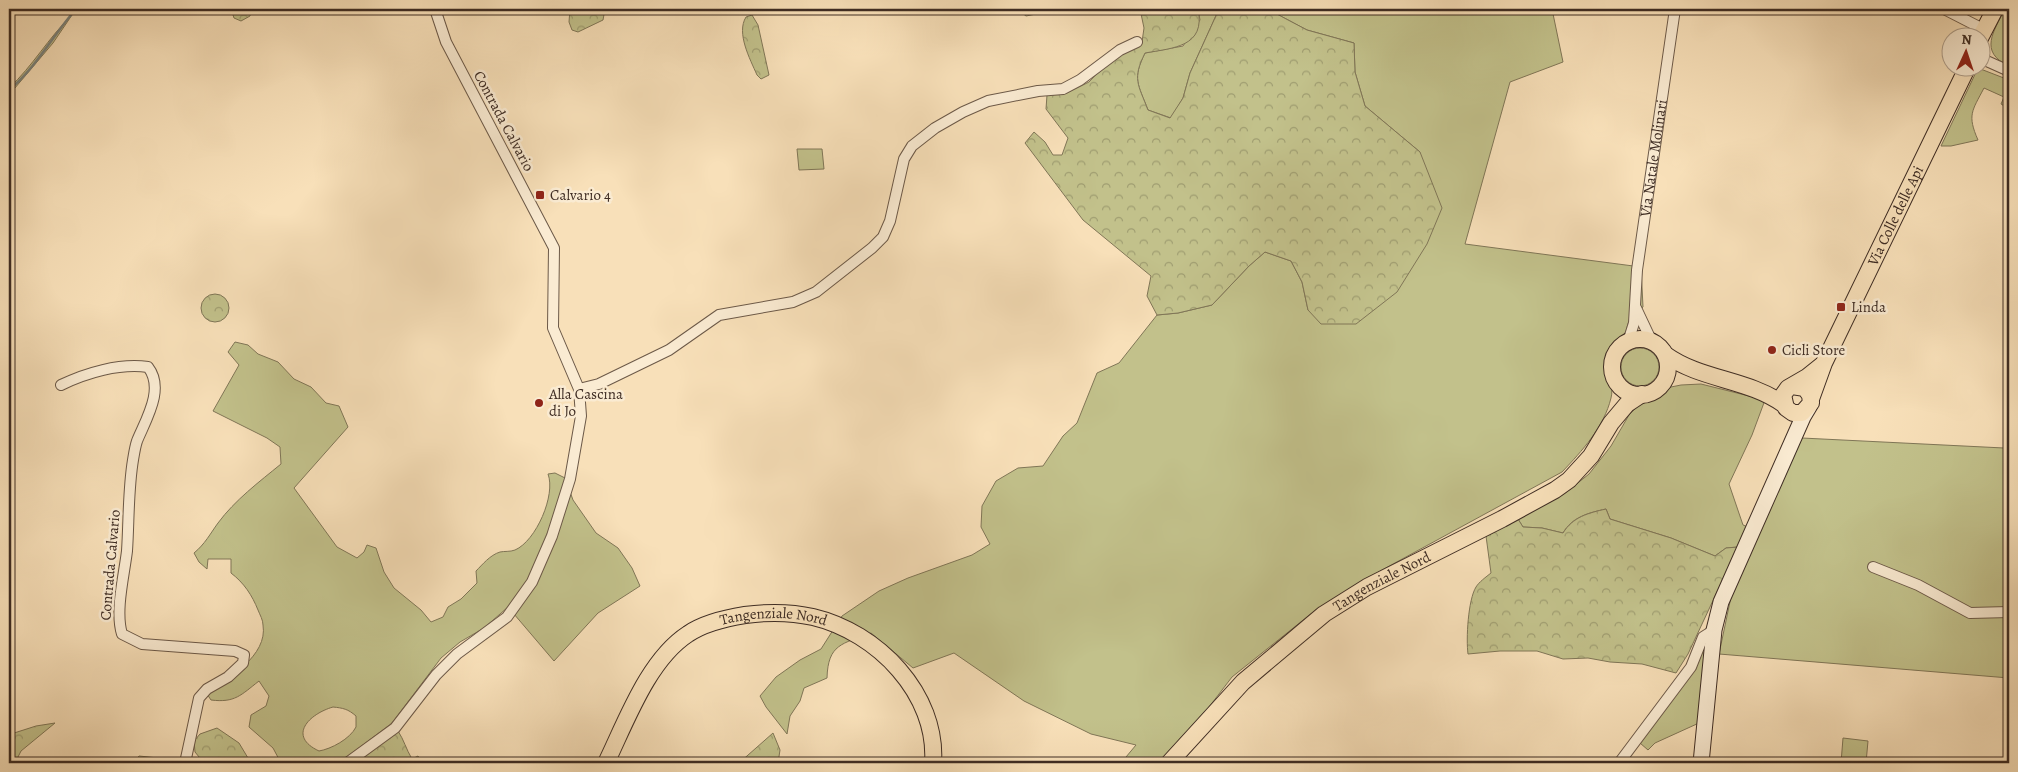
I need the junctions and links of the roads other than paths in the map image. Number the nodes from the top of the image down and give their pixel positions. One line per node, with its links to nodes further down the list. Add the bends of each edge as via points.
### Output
1 (435, 9): 22 (street, Contrada Calvario, via 446,42 554,248 553,328)
2 (1675, 9): 11 (street, Via Natale Molinari, via 1636,270)
3 (1944, 9): 5 (street)
4 (1995, 9): 6 (main road)
5 (1974, 28)
6 (1986, 28)
7 (1137, 42): 22 (street, via 1063,89 988,101 935,128 912,146 904,159 890,221 883,237 816,292 793,302 719,315 669,350 599,384)
8 (1990, 62): 9 (street)
9 (2009, 71)
10 (1961, 78): 15 (main road, Via Colle delle Api)
11 (1636, 307): 12 (street, Via Natale Molinari); 13 (street, Via Natale Molinari)
12 (1628, 342): 13 (main road, via 1644,339); 18 (main road, via 1621,346 1613,360 1612,368)
13 (1652, 342): 14 (main road)
14 (1666, 356): 16 (main road); 17 (main road, via 1667,374)
15 (1824, 364): 20 (main road, Via Colle delle Api); 24 (main road, Via Colle delle Api)
16 (1706, 374): 17 (main road, via 1688,375); 21 (main road)
17 (1662, 383): 23 (main road, via 1650,393)
18 (1618, 384): 23 (main road, via 1633,393); 26 (main road, Tangenziale Nord)
19 (61, 385): 31 (street, Contrada Calvario, via 81,375 134,365 148,367 154,374 149,417 136,443 133,463 119,617 122,634 142,644 235,650 244,655 243,663 199,698)
20 (1790, 387): 21 (main road, via 1777,390); 24 (main road, via 1805,388 1810,394); 25 (main road, via 1783,395)
21 (1755, 388): 25 (main road)
22 (579, 389): 32 (street, Contrada Calvario, via 581,416 570,479 552,536 532,582 506,617 457,654 436,675 396,728)
23 (1642, 394): 26 (main road, Tangenziale Nord, via 1627,404)
24 (1810, 403): 25 (main road, via 1802,413 1793,413); 27 (street, Via Colle delle Api)
25 (1784, 406): 27 (street, Via Colle delle Api, via 1792,428)
26 (1611, 423): 35 (main road, Tangenziale Nord, via 1582,466 1555,490 1367,587 1324,614 1243,682)
27 (1789, 449): 30 (street, Via Colle delle Api, via 1731,577)
28 (1872, 567): 29 (street, via 1918,585 1970,613)
29 (2009, 612)
30 (1714, 630): 36 (street, via 1703,637 1690,667); 37 (street, Via Colle delle Api)
31 (185, 763)
32 (347, 763)
33 (606, 763): 34 (main road, Tangenziale Nord, via 639,695 669,648 688,633 712,622 786,613 839,626 864,638 904,676 916,692 931,732)
34 (933, 763)
35 (1169, 763)
36 (1619, 763)
37 (1701, 763)

